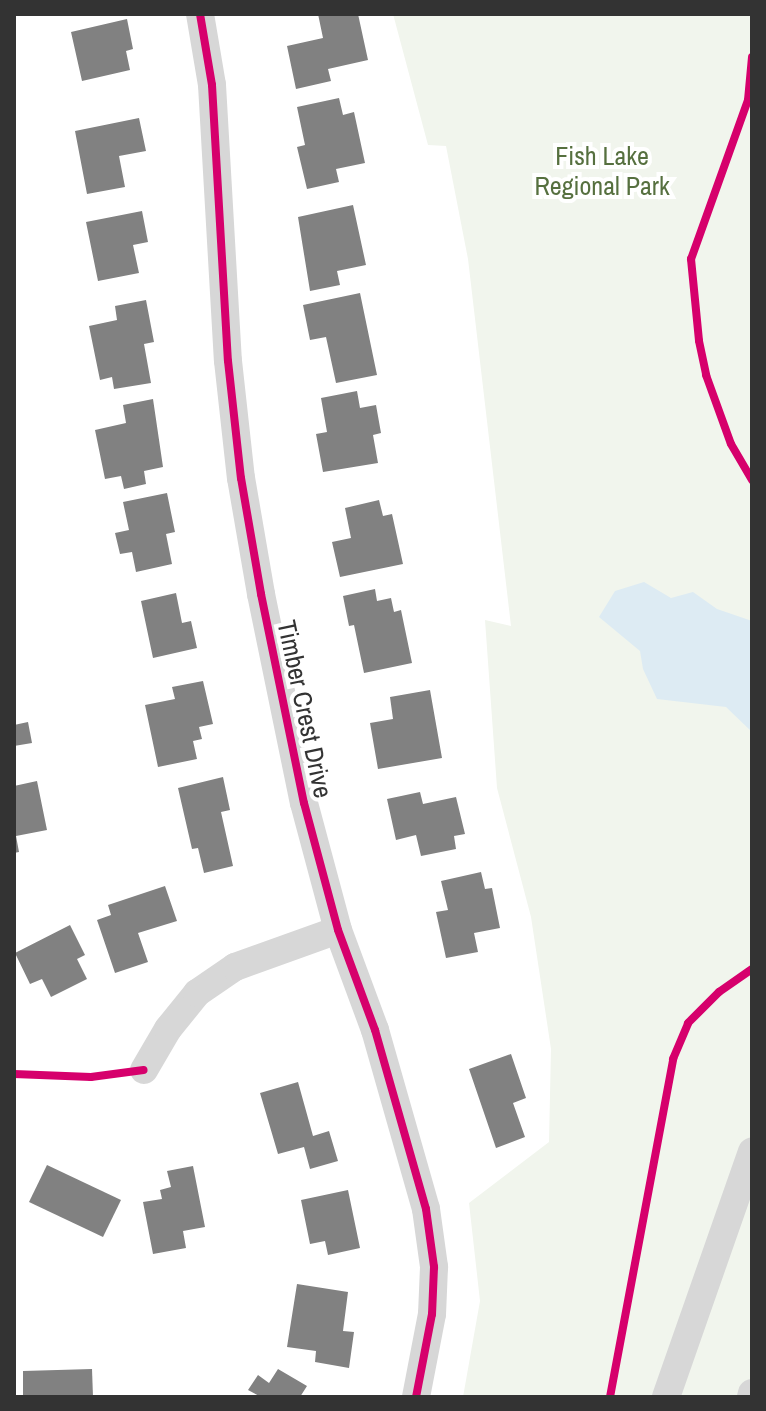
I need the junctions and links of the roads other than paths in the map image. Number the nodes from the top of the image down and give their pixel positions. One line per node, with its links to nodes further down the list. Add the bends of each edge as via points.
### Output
1 (200, 14): 2 (street, Timber Crest Drive, via 212,85 228,361 241,478 282,700)
2 (338, 930): 3 (street, via 235,967 197,993); 6 (street, Timber Crest Drive, via 379,1045 426,1209 434,1267 432,1314)
3 (144, 1070)
4 (752, 1152): 5 (street)
5 (744, 1203): 7 (street)
6 (416, 1397)
7 (666, 1397)

